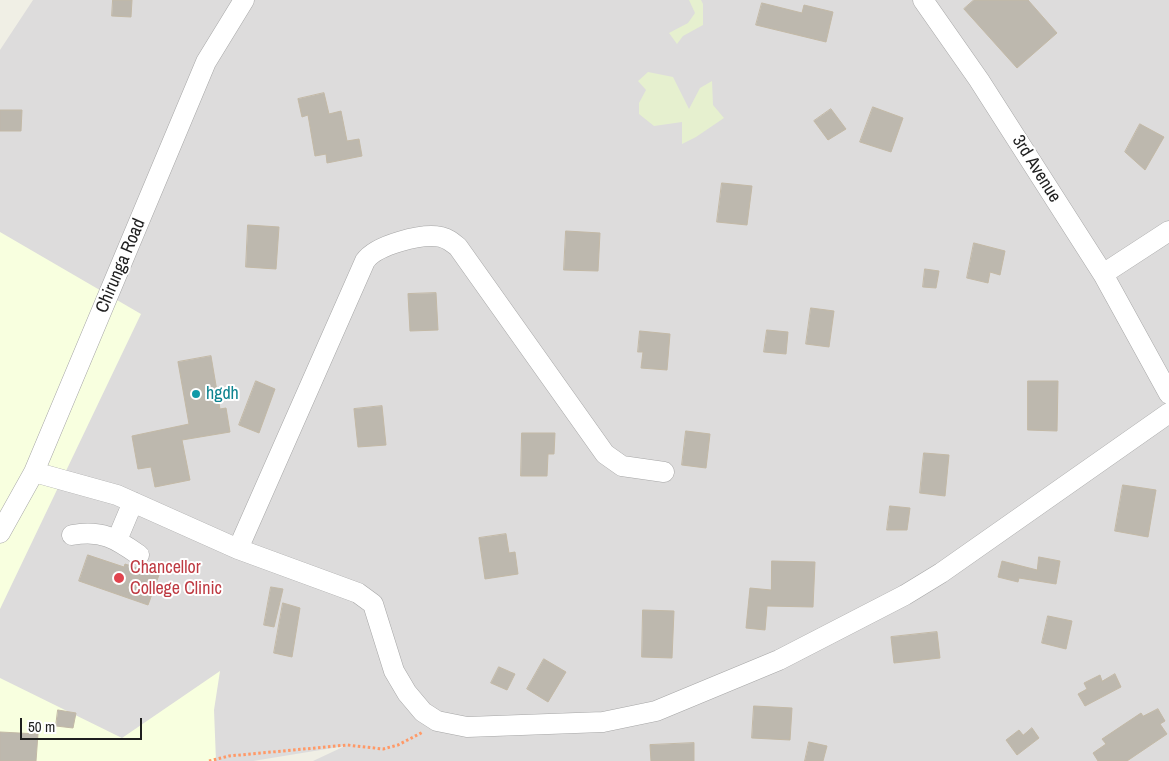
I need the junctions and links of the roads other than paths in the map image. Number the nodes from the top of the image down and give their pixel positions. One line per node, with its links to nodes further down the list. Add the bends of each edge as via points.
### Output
1 (244, 0): 7 (street, Chirunga Road, via 206,62)
2 (923, 0): 4 (street, 3rd Avenue, via 979,80)
3 (1169, 231): 4 (street)
4 (1103, 274): 5 (street, 3rd Avenue)
5 (1169, 394)
6 (1169, 413): 13 (street, via 928,582 752,672 656,711 615,720 467,727 437,721 423,712 400,684 373,604 358,593)
7 (34, 472): 9 (street); 10 (street, Chirunga Road)
8 (664, 472): 13 (street, via 622,466 605,454 458,247 450,239 428,236 382,247 365,261)
9 (133, 502): 12 (street); 13 (street)
10 (0, 533)
11 (72, 535): 12 (street, via 90,532)
12 (117, 540): 14 (street)
13 (238, 549)
14 (139, 555)

